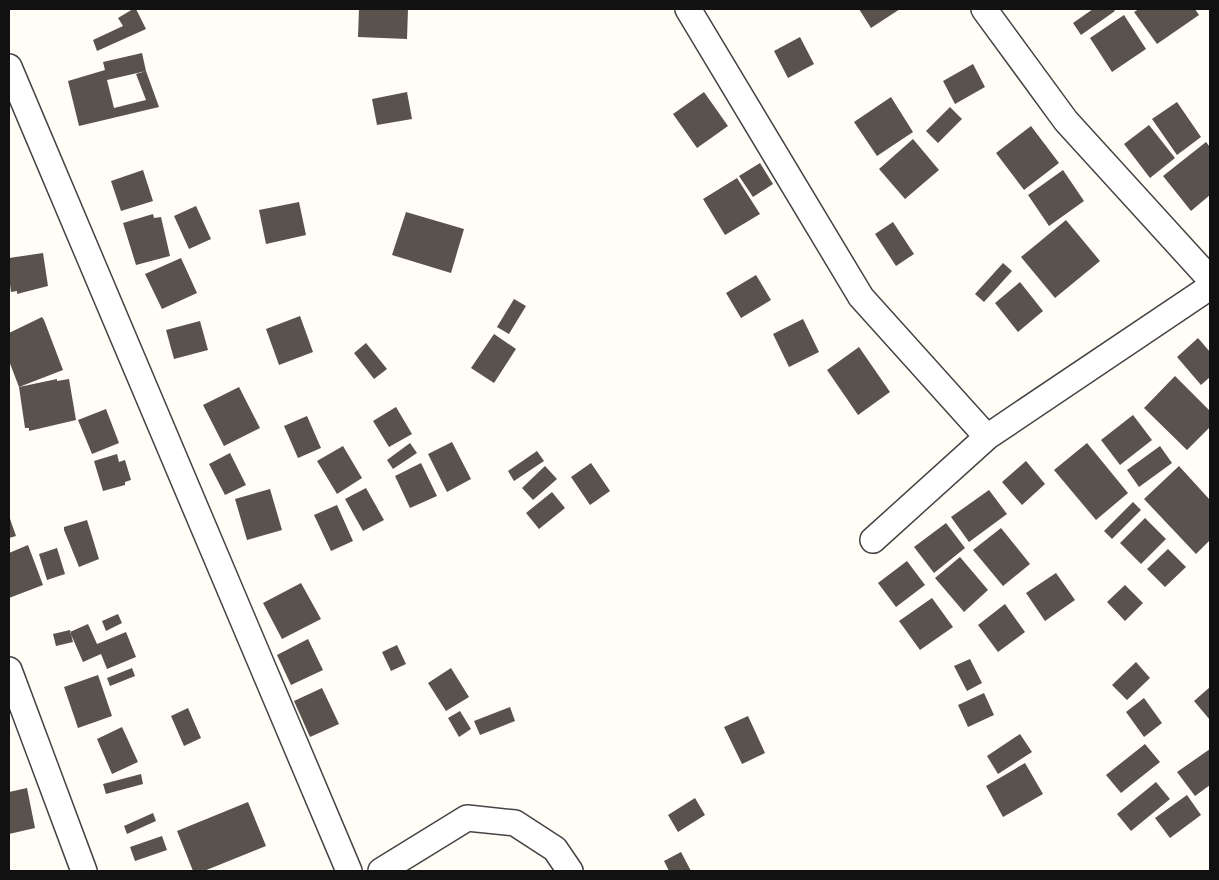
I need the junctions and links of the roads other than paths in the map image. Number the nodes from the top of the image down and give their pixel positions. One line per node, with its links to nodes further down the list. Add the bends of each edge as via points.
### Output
1 (688, 9): 6 (street, via 862,297)
2 (984, 9): 4 (street, via 1066,120)
3 (9, 66): 10 (street)
4 (1210, 279)
5 (1210, 287): 6 (street)
6 (986, 437): 7 (street)
7 (873, 540)
8 (9, 670): 9 (street)
9 (84, 871)
10 (349, 871)
11 (381, 871): 12 (street, via 467,818 514,823 555,848)
12 (570, 871)

